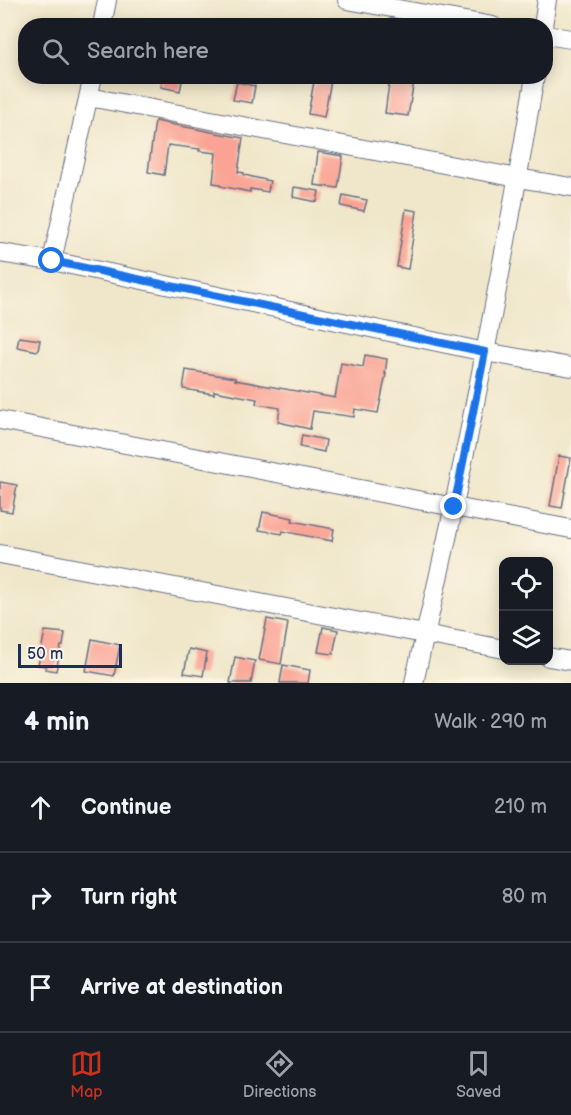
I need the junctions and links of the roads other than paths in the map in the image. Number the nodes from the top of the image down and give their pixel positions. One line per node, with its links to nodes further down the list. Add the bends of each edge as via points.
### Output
1 (106, 0): 4 (street)
2 (347, 0): 5 (street)
3 (547, 0): 6 (street)
4 (103, 18)
5 (448, 18)
6 (544, 18)
7 (553, 36): 8 (street)
8 (571, 39)
9 (91, 84): 11 (street)
10 (534, 84): 12 (street)
11 (89, 97): 12 (street); 15 (street)
12 (518, 178): 13 (street); 16 (street)
13 (571, 187)
14 (0, 253): 15 (street)
15 (52, 261): 16 (street)
16 (485, 352): 17 (street); 19 (street)
17 (571, 367)
18 (0, 420): 19 (street)
19 (454, 507): 20 (street); 22 (street)
20 (571, 529)
21 (0, 554): 22 (street)
22 (424, 634): 23 (street); 26 (street)
23 (499, 648)
24 (553, 658): 25 (street)
25 (571, 661)
26 (414, 683)

